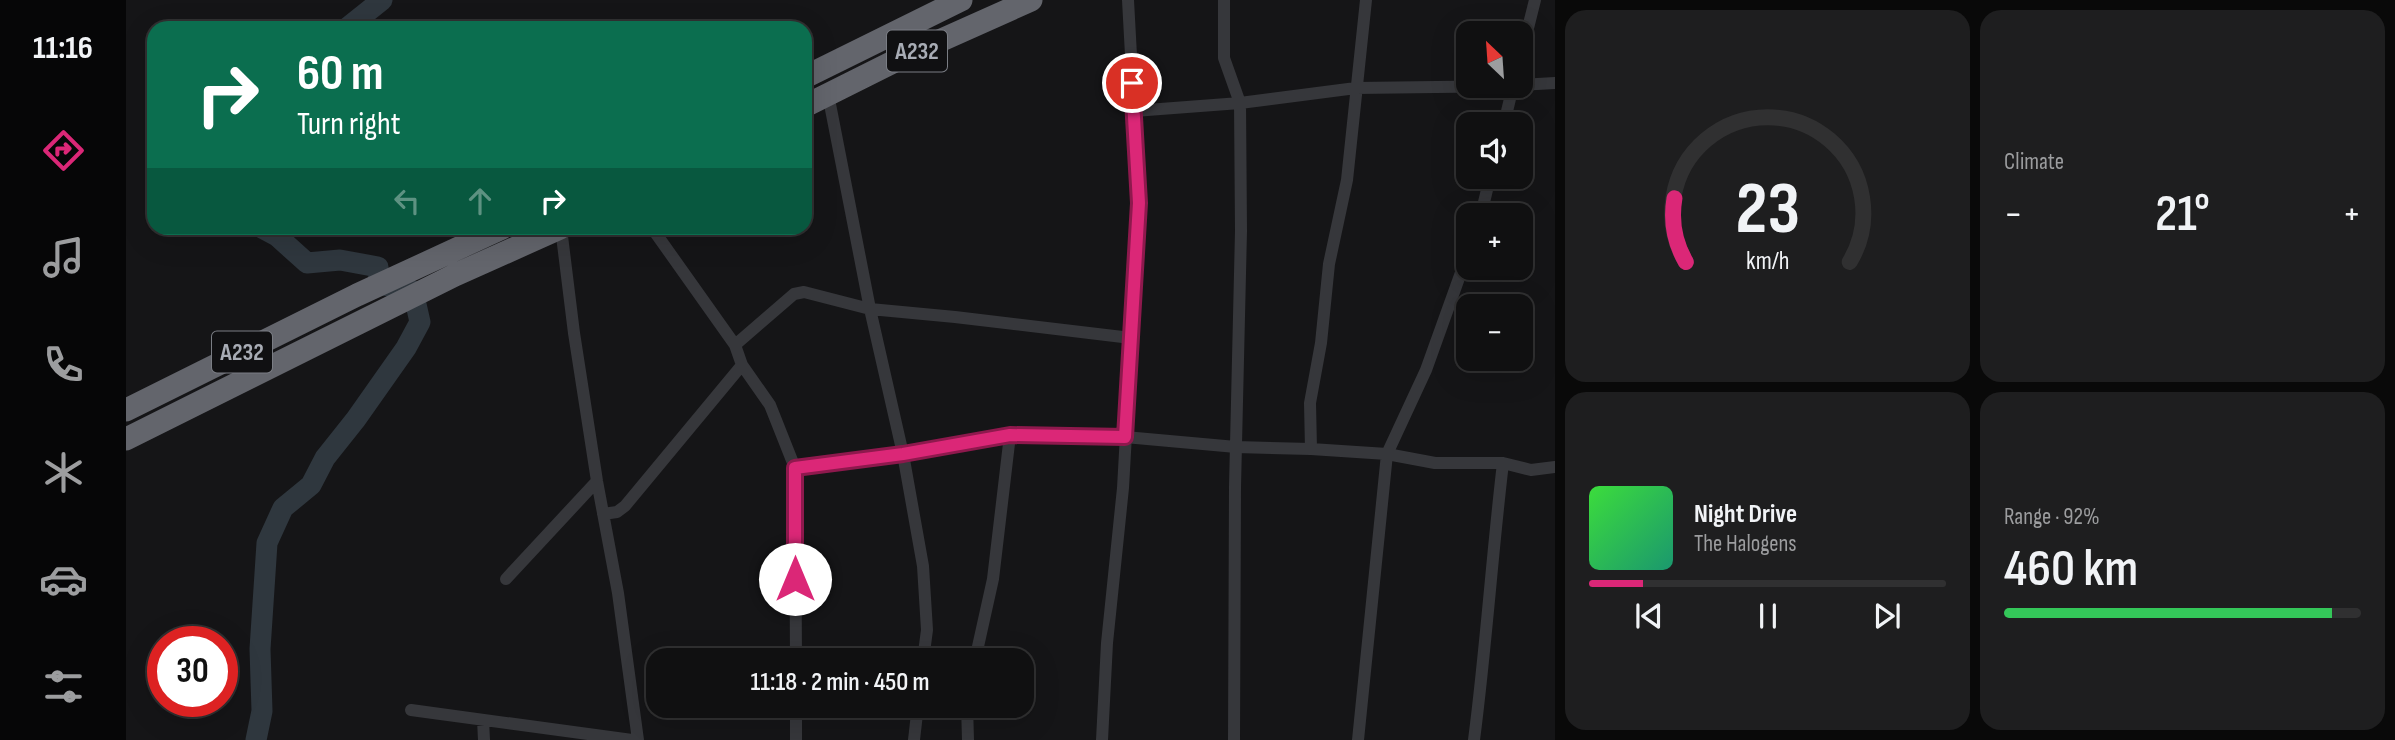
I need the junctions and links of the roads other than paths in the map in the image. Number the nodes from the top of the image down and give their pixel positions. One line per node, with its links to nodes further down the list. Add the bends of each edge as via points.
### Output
1 (961, 0): 8 (highway, A232)
2 (1031, 0): 9 (highway, A232)
3 (1128, 0): 18 (street)
4 (1223, 0): 17 (street, via 1224,58)
5 (1366, 0): 14 (street)
6 (1535, 0): 7 (street)
7 (1530, 21)
8 (888, 36): 9 (highway); 10 (highway, A232)
9 (900, 59): 15 (highway, A232)
10 (812, 74)
11 (1555, 83): 12 (street)
12 (1533, 85)
13 (1456, 87): 14 (street)
14 (1356, 88): 17 (street); 33 (street, via 1347,180 1329,264 1310,403)
15 (828, 94): 16 (highway, A232); 24 (street)
16 (812, 102)
17 (1240, 103): 18 (street); 32 (street)
18 (1133, 111): 25 (street, via 1139,203)
19 (487, 235): 28 (highway, A232)
20 (545, 235): 31 (highway, A232, via 455,275)
21 (562, 235): 39 (street)
22 (657, 235): 26 (street)
23 (1458, 280): 35 (street, via 1426,370)
24 (870, 309): 25 (street); 26 (street, via 804,292 794,295); 34 (street)
25 (1131, 338): 30 (street)
26 (735, 345): 27 (street)
27 (742, 365): 38 (street, via 770,405); 40 (street, via 625,506)
28 (126, 410)
29 (1010, 435): 30 (street); 34 (street); 44 (street, via 993,579)
30 (1125, 437): 32 (street); 56 (street)
31 (126, 439)
32 (1236, 447): 33 (street); 57 (street)
33 (1311, 449): 35 (street)
34 (903, 454): 38 (street); 43 (street, via 923,566)
35 (1387, 454): 36 (street, via 1436,463); 58 (street)
36 (1503, 463): 37 (street, via 1531,470); 59 (street)
37 (1555, 467)
38 (795, 468): 42 (street)
39 (597, 481): 40 (street); 41 (street)
40 (603, 514): 52 (street)
41 (506, 579)
42 (796, 648)
43 (925, 648)
44 (978, 648)
45 (411, 710): 49 (street)
46 (796, 718): 53 (street)
47 (917, 718): 54 (street)
48 (967, 718): 55 (street)
49 (483, 720): 50 (street); 51 (street)
50 (484, 740)
51 (632, 740)
52 (638, 740)
53 (796, 740)
54 (914, 740)
55 (968, 740)
56 (1102, 740)
57 (1234, 740)
58 (1358, 740)
59 (1474, 740)

